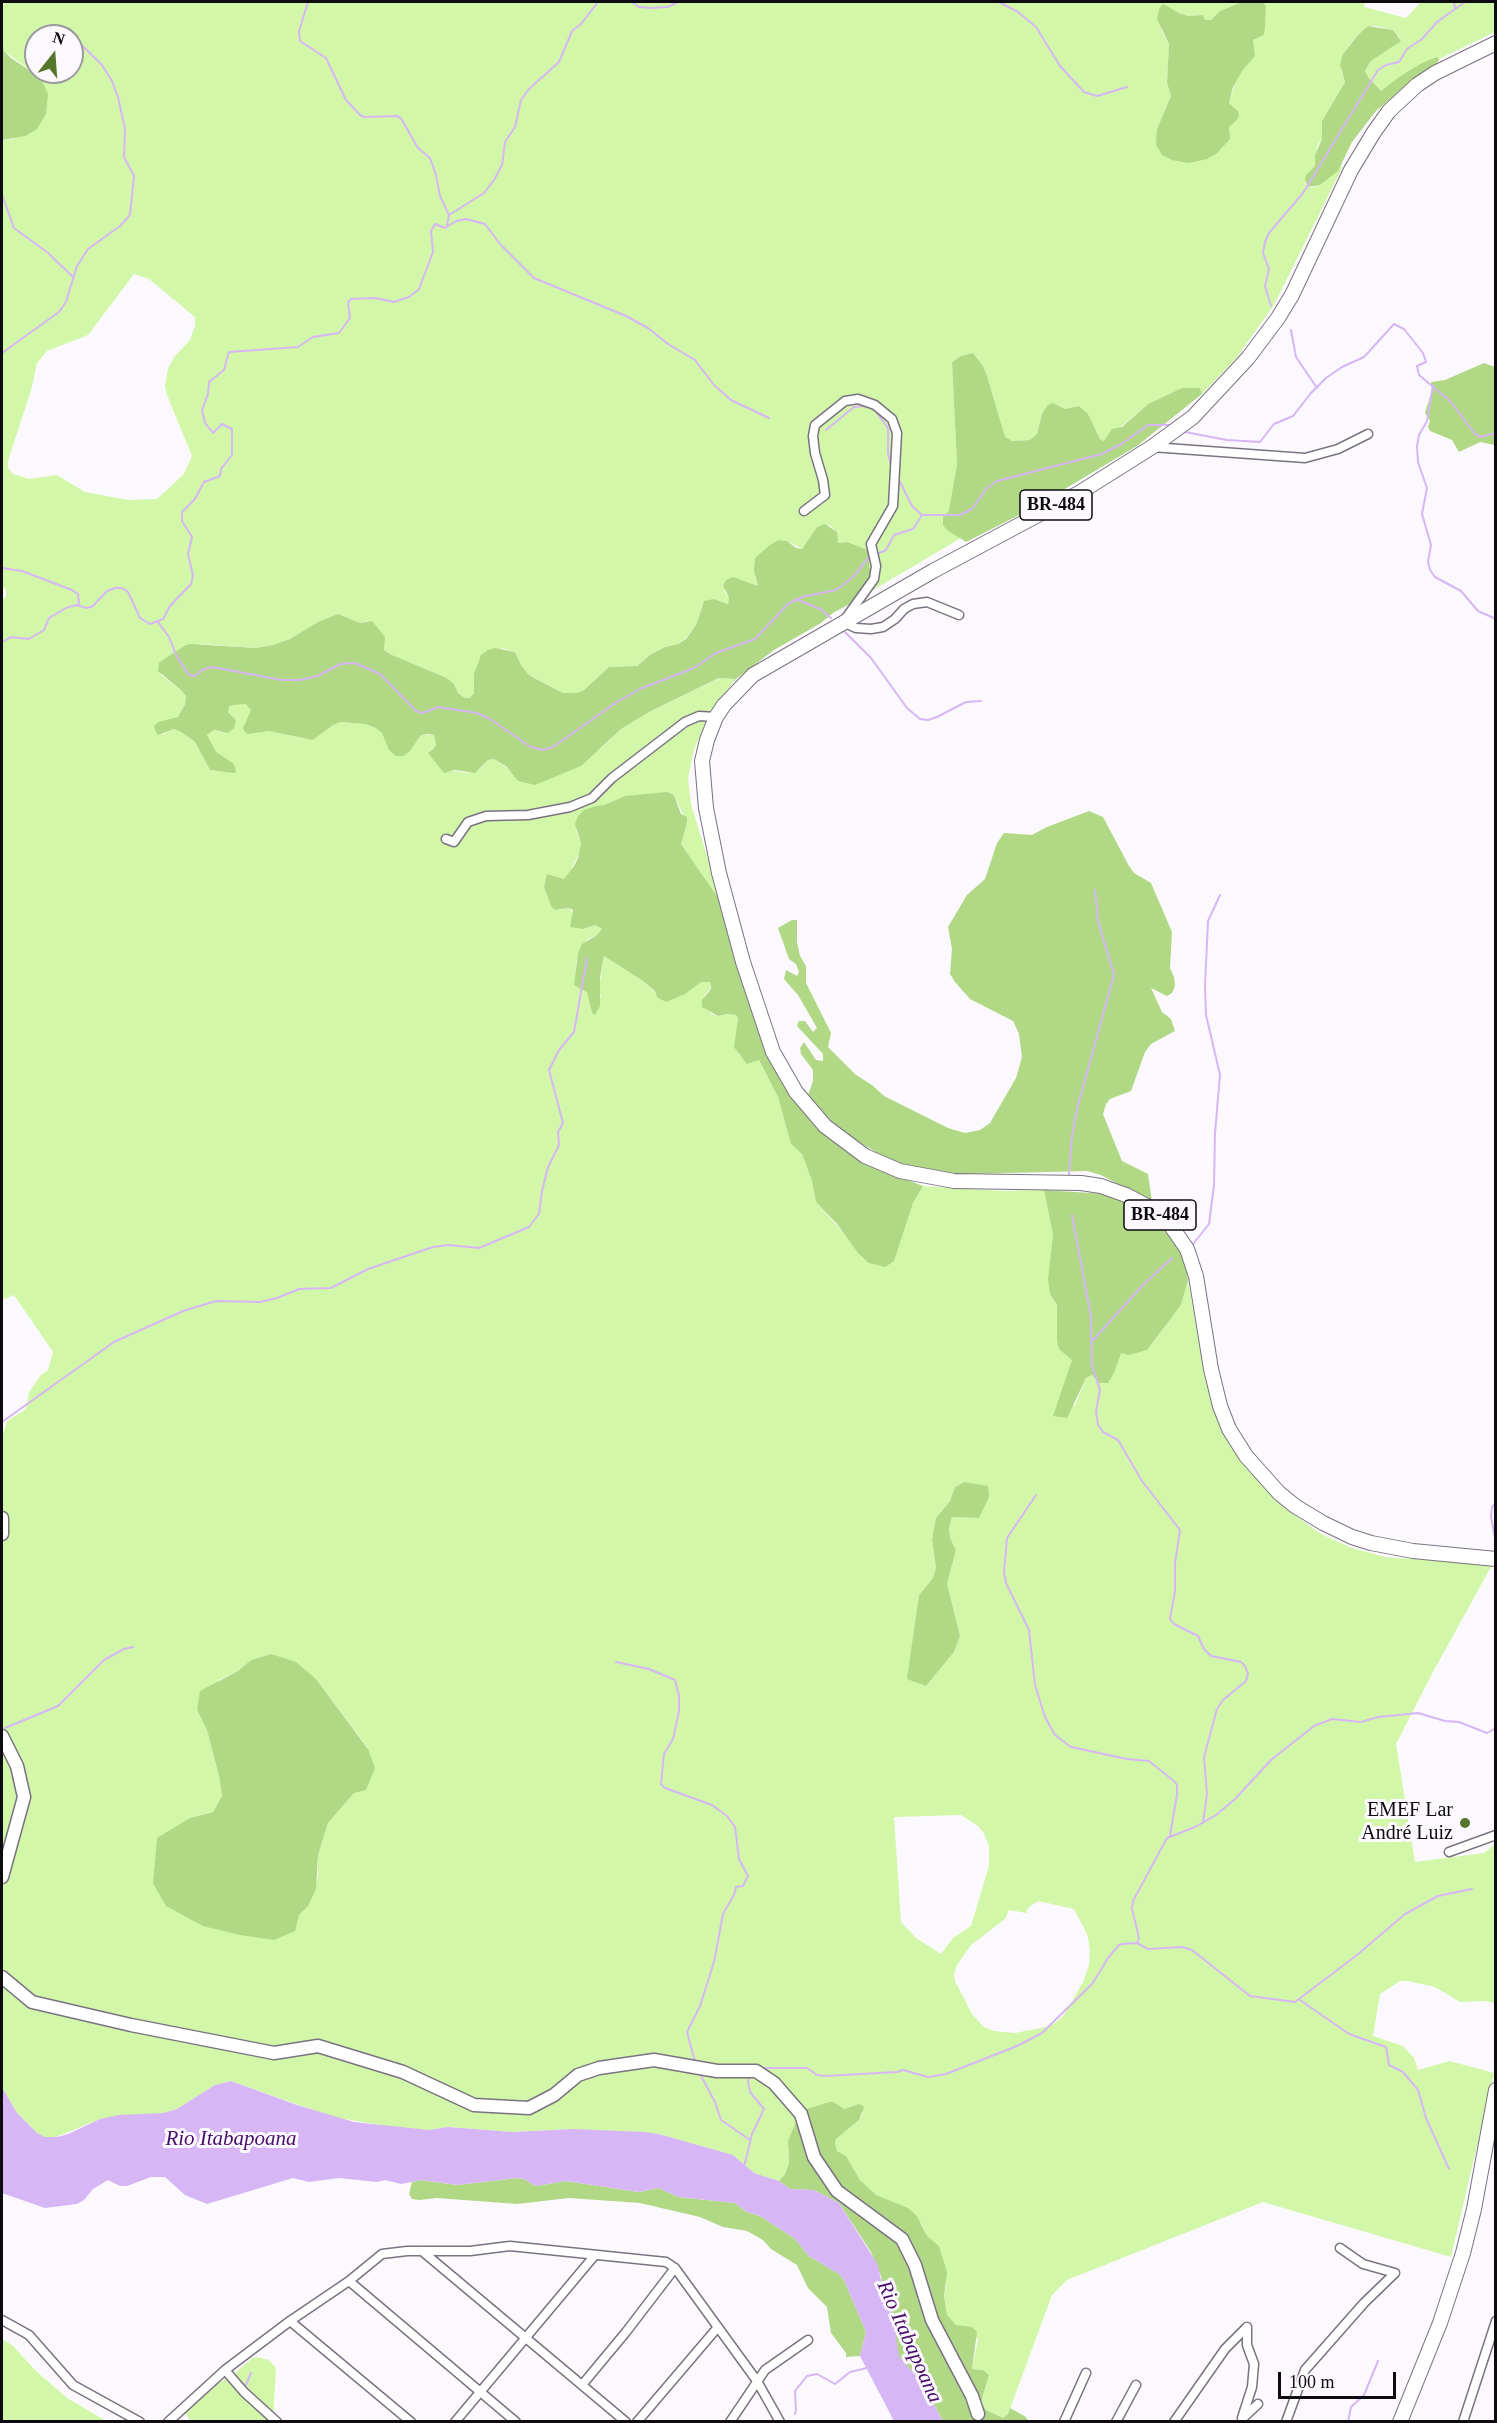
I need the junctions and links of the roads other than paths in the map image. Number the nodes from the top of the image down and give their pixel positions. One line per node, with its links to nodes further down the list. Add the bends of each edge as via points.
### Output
1 (1496, 43): 3 (main road, BR-484, via 1435,73 1389,111 1351,170 1278,318 1205,405)
2 (1368, 434): 3 (street, via 1338,449 1305,458)
3 (1152, 447): 6 (main road, BR-484, via 1078,493)
4 (804, 511): 6 (street, via 825,495 815,453 815,425 845,401 858,399 875,405 892,419 897,433 893,506 871,544 876,566 874,579)
5 (959, 615): 6 (street, via 927,602 904,609 883,627 856,628)
6 (843, 622): 7 (main road, BR-484, via 753,675)
7 (716, 717): 8 (street, via 699,716 685,722 592,798 570,807 528,815 486,816 468,822 454,842); 11 (main road, BR-484, via 702,761 703,782 726,903 773,1052 795,1092 825,1126 865,1156 900,1171 954,1181 1081,1183 1101,1186 1147,1206 1169,1222 1188,1249 1220,1406 1246,1456 1279,1493 1323,1524 1371,1543)
8 (446, 839)
9 (2, 1518): 10 (street)
10 (2, 1534)
11 (1496, 1559)
12 (2, 1736): 15 (street, via 17,1766 24,1797)
13 (1496, 1835): 14 (street)
14 (1449, 1852)
15 (2, 1877)
16 (2, 1977): 36 (street, via 32,2002 274,2053 318,2046 403,2072 474,2105 529,2108 554,2095 578,2075 654,2060 717,2071 756,2071 774,2083 801,2114 814,2157 837,2191 902,2239 915,2265 932,2320)
17 (1496, 2091): 52 (main road, via 1463,2253 1440,2323)
18 (1340, 2248): 51 (street, via 1364,2264 1395,2273 1305,2370)
19 (422, 2250): 20 (street, via 470,2251 510,2246); 22 (street, via 382,2254); 27 (street)
20 (595, 2255): 21 (street, via 666,2262); 27 (street)
21 (675, 2268): 26 (street); 32 (street)
22 (349, 2281): 24 (street); 34 (street)
23 (2, 2320): 39 (street, via 29,2335 73,2385)
24 (290, 2321): 29 (street); 41 (street)
25 (1496, 2321): 53 (street)
26 (718, 2327): 31 (street); 45 (street)
27 (525, 2337): 32 (street); 34 (street)
28 (808, 2340): 31 (street)
29 (225, 2370): 37 (street); 40 (street)
30 (1086, 2373): 48 (street)
31 (757, 2380): 46 (street); 47 (street)
32 (582, 2385): 44 (street)
33 (1136, 2385): 49 (street)
34 (480, 2392): 42 (street); 43 (street)
35 (1258, 2404): 38 (street)
36 (980, 2418)
37 (272, 2420)
38 (1241, 2420): 50 (street, via 1252,2387 1254,2364 1247,2345 1247,2327 1225,2349)
39 (141, 2421)
40 (168, 2421)
41 (411, 2421)
42 (455, 2421)
43 (516, 2421)
44 (626, 2421)
45 (637, 2421)
46 (730, 2421)
47 (780, 2421)
48 (1064, 2421)
49 (1116, 2421)
50 (1174, 2421)
51 (1286, 2421)
52 (1400, 2421)
53 (1463, 2421)

